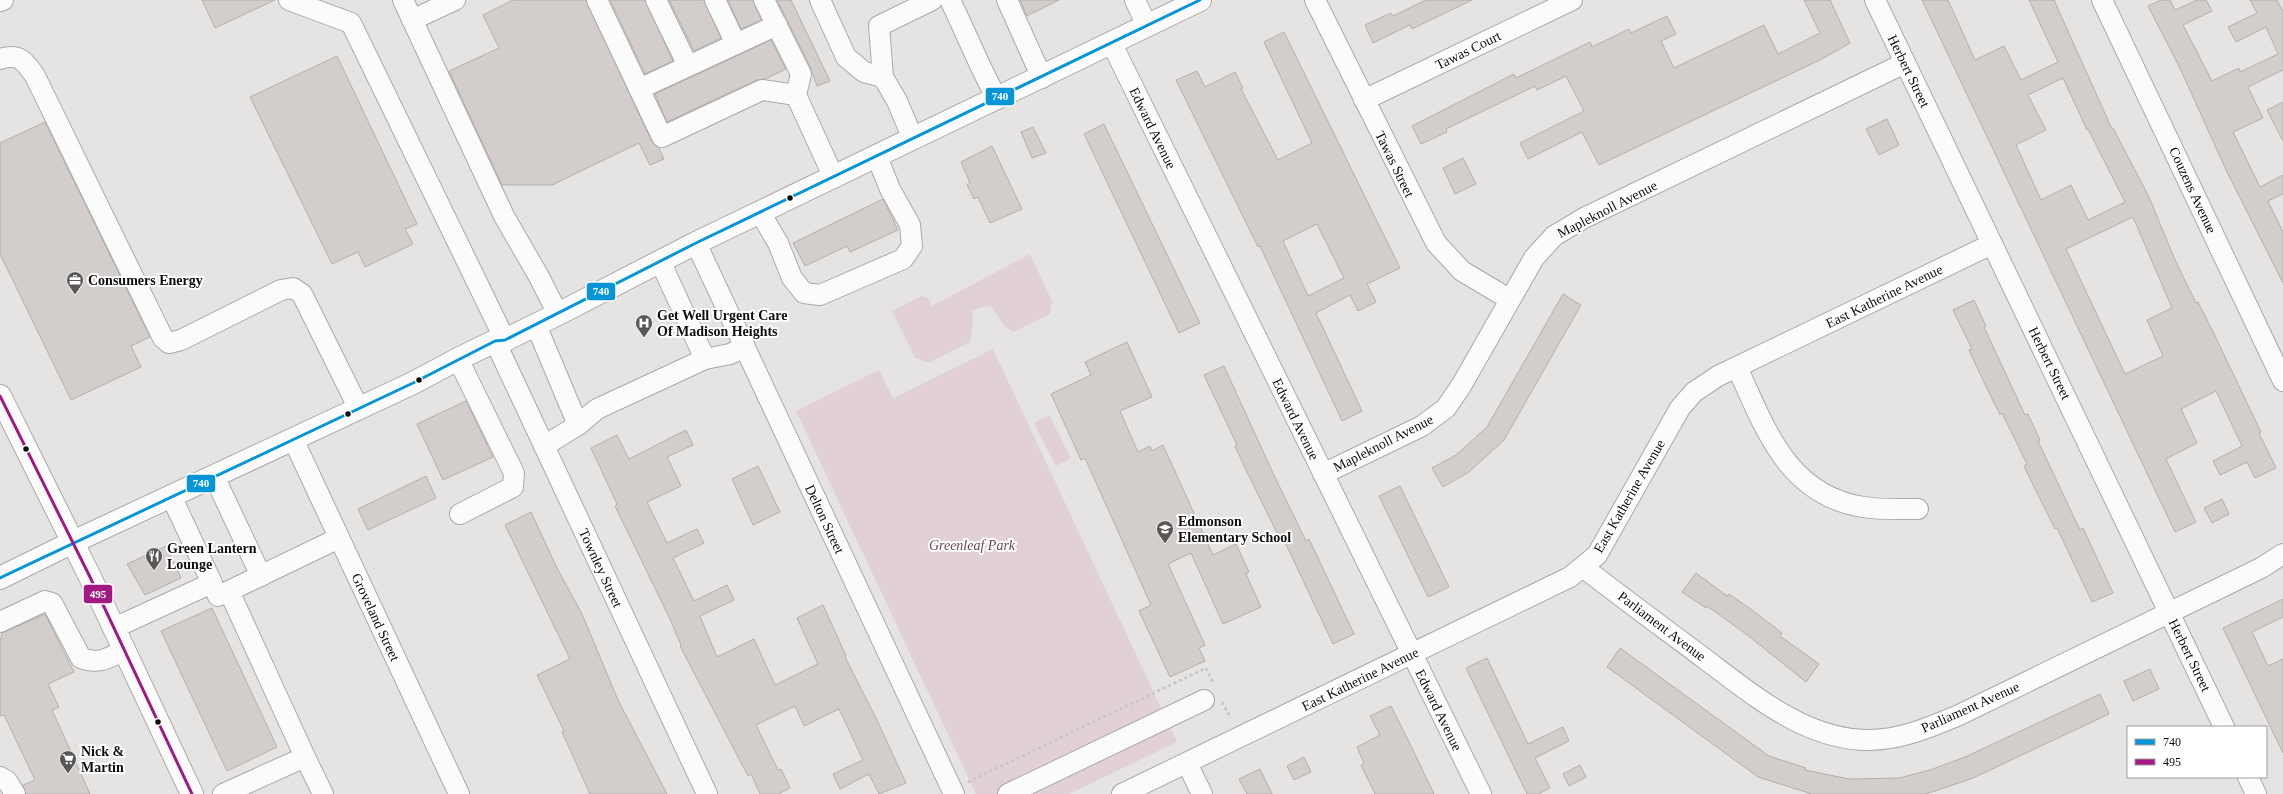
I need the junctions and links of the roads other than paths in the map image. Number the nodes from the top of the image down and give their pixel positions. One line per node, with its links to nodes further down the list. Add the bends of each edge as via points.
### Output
1 (3, 0): 19 (street)
2 (289, 0): 44 (street, Townley Street, via 352,23)
3 (403, 0): 20 (street)
4 (455, 0): 20 (street)
5 (597, 0): 30 (street)
6 (656, 0): 27 (street)
7 (715, 0): 23 (street)
8 (764, 0): 21 (street)
9 (820, 0): 28 (street, via 846,57 864,72)
10 (932, 0): 28 (street, via 879,26)
11 (950, 0): 32 (street, via 976,52 977,62)
12 (1007, 0): 29 (street)
13 (1135, 0): 22 (street)
14 (1200, 0): 22 (main road)
15 (1315, 0): 33 (street, Tawas Street)
16 (1572, 0): 33 (street, Tawas Court)
17 (1875, 0): 26 (street, Herbert Street)
18 (2102, 0): 49 (street, Couzens Avenue)
19 (0, 1)
20 (412, 20): 42 (street, via 504,216)
21 (777, 25): 23 (street); 31 (street, via 801,74)
22 (1147, 26): 24 (main road)
23 (736, 44): 27 (street)
24 (1112, 44): 29 (main road); 55 (street, Edward Avenue)
25 (0, 59): 51 (street, via 10,56 25,62 35,76 163,338 169,343 180,340 281,290 293,288 302,294)
26 (1905, 63): 39 (street, Herbert Street); 41 (street, Mapleknoll Avenue, via 1566,227 1544,245)
27 (688, 66): 30 (street)
28 (883, 77): 34 (street, via 897,101)
29 (1042, 78): 32 (main road)
30 (639, 89): 31 (street, via 662,137 762,90)
31 (796, 95): 36 (street)
32 (997, 99): 34 (main road)
33 (1364, 100): 41 (street, Tawas Street, via 1436,243 1462,270)
34 (913, 139): 35 (main road)
35 (877, 157): 36 (main road); 37 (street, via 890,189 910,225 912,246 903,259 820,295 804,293 792,278 778,243)
36 (834, 178): 37 (main road)
37 (761, 214): 38 (main road)
38 (696, 243): 40 (main road); 45 (street, Delton Street)
39 (1992, 244): 48 (street, East Katherine Avenue); 67 (street, Herbert Street)
40 (661, 263): 42 (main road); 47 (street)
41 (1509, 299): 55 (street, Mapleknoll Avenue, via 1446,408 1422,426)
42 (558, 314): 43 (main road)
43 (536, 325): 44 (main road); 52 (street)
44 (500, 340): 46 (main road); 54 (street, Townley Street)
45 (745, 347): 47 (street, via 730,354); 78 (street, Delton Street)
46 (458, 359): 51 (main road); 59 (street, via 514,473 513,487)
47 (705, 359): 52 (street, via 597,409)
48 (1737, 367): 58 (street, via 1780,455 1793,471 1828,496 1864,508); 63 (street, East Katherine Avenue, via 1707,382 1680,408 1597,555)
49 (2283, 381)
50 (0, 396): 61 (main road)
51 (359, 409): 53 (main road)
52 (578, 425): 54 (street)
53 (293, 439): 56 (main road); 60 (street, Groveland Street)
54 (544, 446): 84 (street, Townley Street)
55 (1323, 474): 71 (street, Edward Avenue)
56 (214, 476): 57 (main road); 64 (street)
57 (171, 496): 61 (main road); 66 (street)
58 (1918, 509)
59 (460, 514)
60 (339, 538): 64 (street); 83 (street, Groveland Street)
61 (72, 543): 65 (main road); 69 (main road)
62 (2283, 554): 67 (street, Parliament Avenue, via 2261,568)
63 (1584, 568): 67 (street, Parliament Avenue, via 1774,710 1813,729 1850,738 1889,738 1933,726); 71 (street, East Katherine Avenue)
64 (261, 576): 66 (street)
65 (0, 578)
66 (220, 587): 69 (street); 74 (street)
67 (2170, 613): 73 (street, Herbert Street)
68 (0, 622): 70 (street, via 45,601 52,603 81,658 92,663)
69 (114, 628): 70 (main road)
70 (125, 650): 80 (main road)
71 (1412, 654): 75 (street, East Katherine Avenue); 88 (street, Edward Avenue)
72 (1204, 700): 85 (street)
73 (2224, 726)
74 (305, 757): 81 (street); 82 (street)
75 (1187, 763): 86 (street, East Katherine Avenue); 87 (street)
76 (0, 777): 79 (street, via 7,781)
77 (2248, 778): 89 (street)
78 (961, 788)
79 (15, 794)
80 (191, 794)
81 (223, 794)
82 (323, 794)
83 (459, 794)
84 (707, 794)
85 (1008, 794)
86 (1122, 794)
87 (1202, 794)
88 (1481, 794)
89 (2256, 794)

